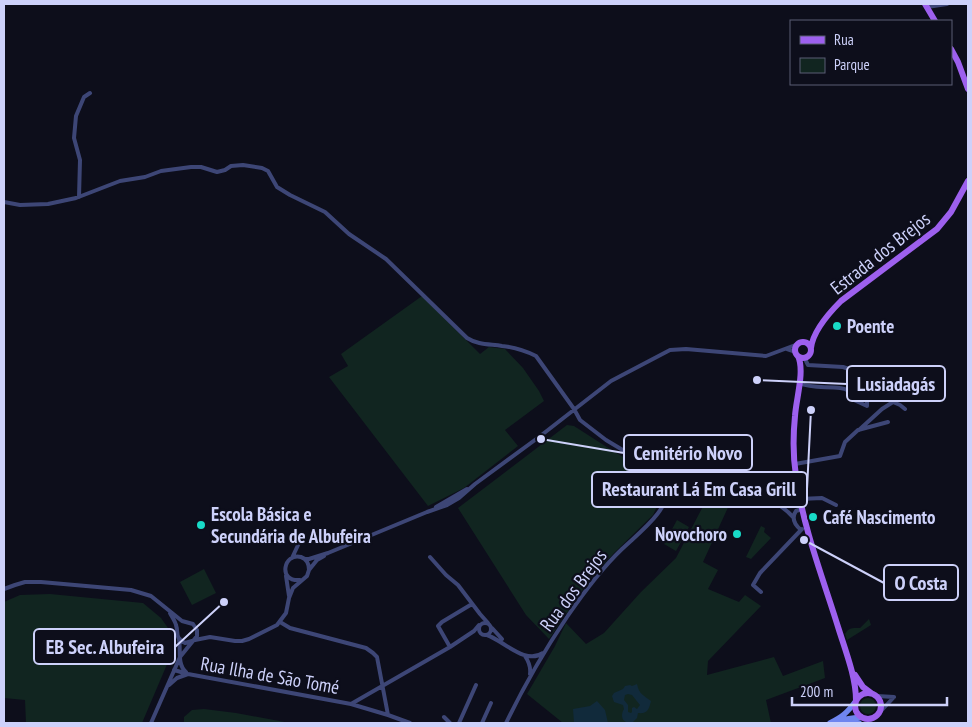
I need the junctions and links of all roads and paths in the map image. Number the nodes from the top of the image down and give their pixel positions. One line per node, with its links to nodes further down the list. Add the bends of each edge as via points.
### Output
1 (947, 4): 2 (street)
2 (926, 5): 3 (main road)
3 (934, 20)
4 (952, 51): 5 (main road)
5 (968, 89)
6 (90, 93): 8 (street, via 84,98 76,116 74,138 80,160)
7 (968, 181): 10 (main road, Estrada dos Brejos, via 951,212 937,229 841,301)
8 (79, 197): 9 (street, via 41,204); 18 (street, via 120,181 171,169 201,167 217,172 231,166 262,168 268,171 277,187 325,212 386,259 467,338 475,343 504,346 536,356)
9 (4, 202)
10 (824, 322): 11 (main road, via 810,338); 14 (main road, via 812,340)
11 (799, 343): 12 (street); 13 (main road); 14 (main road, via 808,344)
12 (786, 349): 13 (street); 18 (street, via 766,356 670,350 611,381)
13 (797, 354): 14 (main road, via 805,358); 15 (main road, via 802,366)
14 (809, 355): 15 (main road); 17 (street, via 808,365 843,367)
15 (799, 383): 16 (street, via 808,387); 22 (main road, via 794,422)
16 (847, 390): 16 (street, via 854,400 867,406 867,399)
17 (895, 392)
18 (574, 409): 23 (street, via 580,420 606,440 666,476); 29 (street, via 475,484 427,512)
19 (905, 409): 21 (street, via 892,402)
20 (888, 422): 21 (street)
21 (858, 430): 22 (street, via 845,442 840,456)
22 (795, 464): 24 (main road)
23 (670, 482): 27 (street, via 763,492); 55 (street, Rua dos Brejos, via 659,512 590,584)
24 (800, 498): 25 (street, via 822,498); 26 (main road)
25 (836, 505)
26 (802, 509): 27 (street); 28 (main road)
27 (793, 517): 28 (street, via 794,522)
28 (804, 528): 37 (street, via 760,573 753,585); 56 (main road)
29 (328, 553): 32 (street); 33 (street)
30 (430, 557): 39 (street)
31 (292, 558): 32 (street); 32 (street, via 299,543); 34 (street, via 286,564)
32 (303, 559): 33 (street)
33 (309, 570): 35 (street)
34 (286, 574): 35 (street, via 294,580); 38 (street)
35 (301, 580): 38 (street)
36 (4, 589): 40 (street, via 15,584 41,582 131,590 152,596)
37 (761, 592)
38 (289, 598): 42 (street)
39 (472, 604): 43 (street); 54 (street, via 438,626)
40 (164, 606): 41 (street); 46 (street, via 177,625)
41 (186, 622): 45 (street); 46 (street)
42 (280, 622): 49 (street, via 249,639 235,641); 64 (street, via 290,628 373,652)
43 (489, 625): 44 (street, Rua Ilha de São Tomé, via 483,622); 48 (street, via 491,631); 53 (street, Rua Ilha de São Tomé)
44 (479, 626): 47 (street); 50 (street, Rua Ilha de São Tomé)
45 (197, 630): 49 (street); 52 (street)
46 (176, 631): 51 (street)
47 (482, 634): 48 (street, Rua Ilha de São Tomé); 50 (street, Rua Ilha de São Tomé)
48 (487, 635): 53 (street, Rua Ilha de São Tomé)
49 (210, 637): 52 (street)
50 (464, 638): 54 (street, Rua Ilha de São Tomé)
51 (179, 639): 52 (street, via 185,643); 57 (street)
52 (194, 640): 57 (street)
53 (509, 646): 58 (street, Rua Ilha de São Tomé)
54 (450, 647): 64 (street, Rua Ilha de São Tomé)
55 (546, 651): 58 (street); 59 (street, Rua dos Brejos)
56 (847, 655): 66 (main road, via 863,688); 67 (main road)
57 (180, 657): 60 (street); 61 (street)
58 (530, 659): 59 (street, Rua Ilha de São Tomé); 62 (street)
59 (538, 663): 62 (street, Rua dos Brejos)
60 (174, 670): 61 (street, Rua Ilha de São Tomé); 65 (street)
61 (188, 674): 65 (street, via 177,678); 69 (street, Rua Ilha de São Tomé)
62 (530, 676): 80 (street, Rua dos Brejos)
63 (476, 685): 78 (street)
64 (382, 686): 69 (street, Rua Ilha de São Tomé); 71 (street)
65 (166, 688): 75 (street)
66 (874, 694): 67 (main road, via 863,694); 70 (main road, via 880,700); 70 (street, via 894,697)
67 (856, 701): 73 (main road, via 856,713); 74 (main road, via 848,712)
68 (490, 703): 79 (street)
69 (351, 704): 71 (street)
70 (880, 712): 73 (main road, via 876,717); 81 (main road)
71 (388, 715): 76 (street)
72 (444, 717): 77 (street)
73 (863, 721): 74 (main road, via 843,719)
74 (831, 722)
75 (151, 723)
76 (410, 723)
77 (450, 723)
78 (459, 723)
79 (482, 723)
80 (506, 723)
81 (875, 723)

